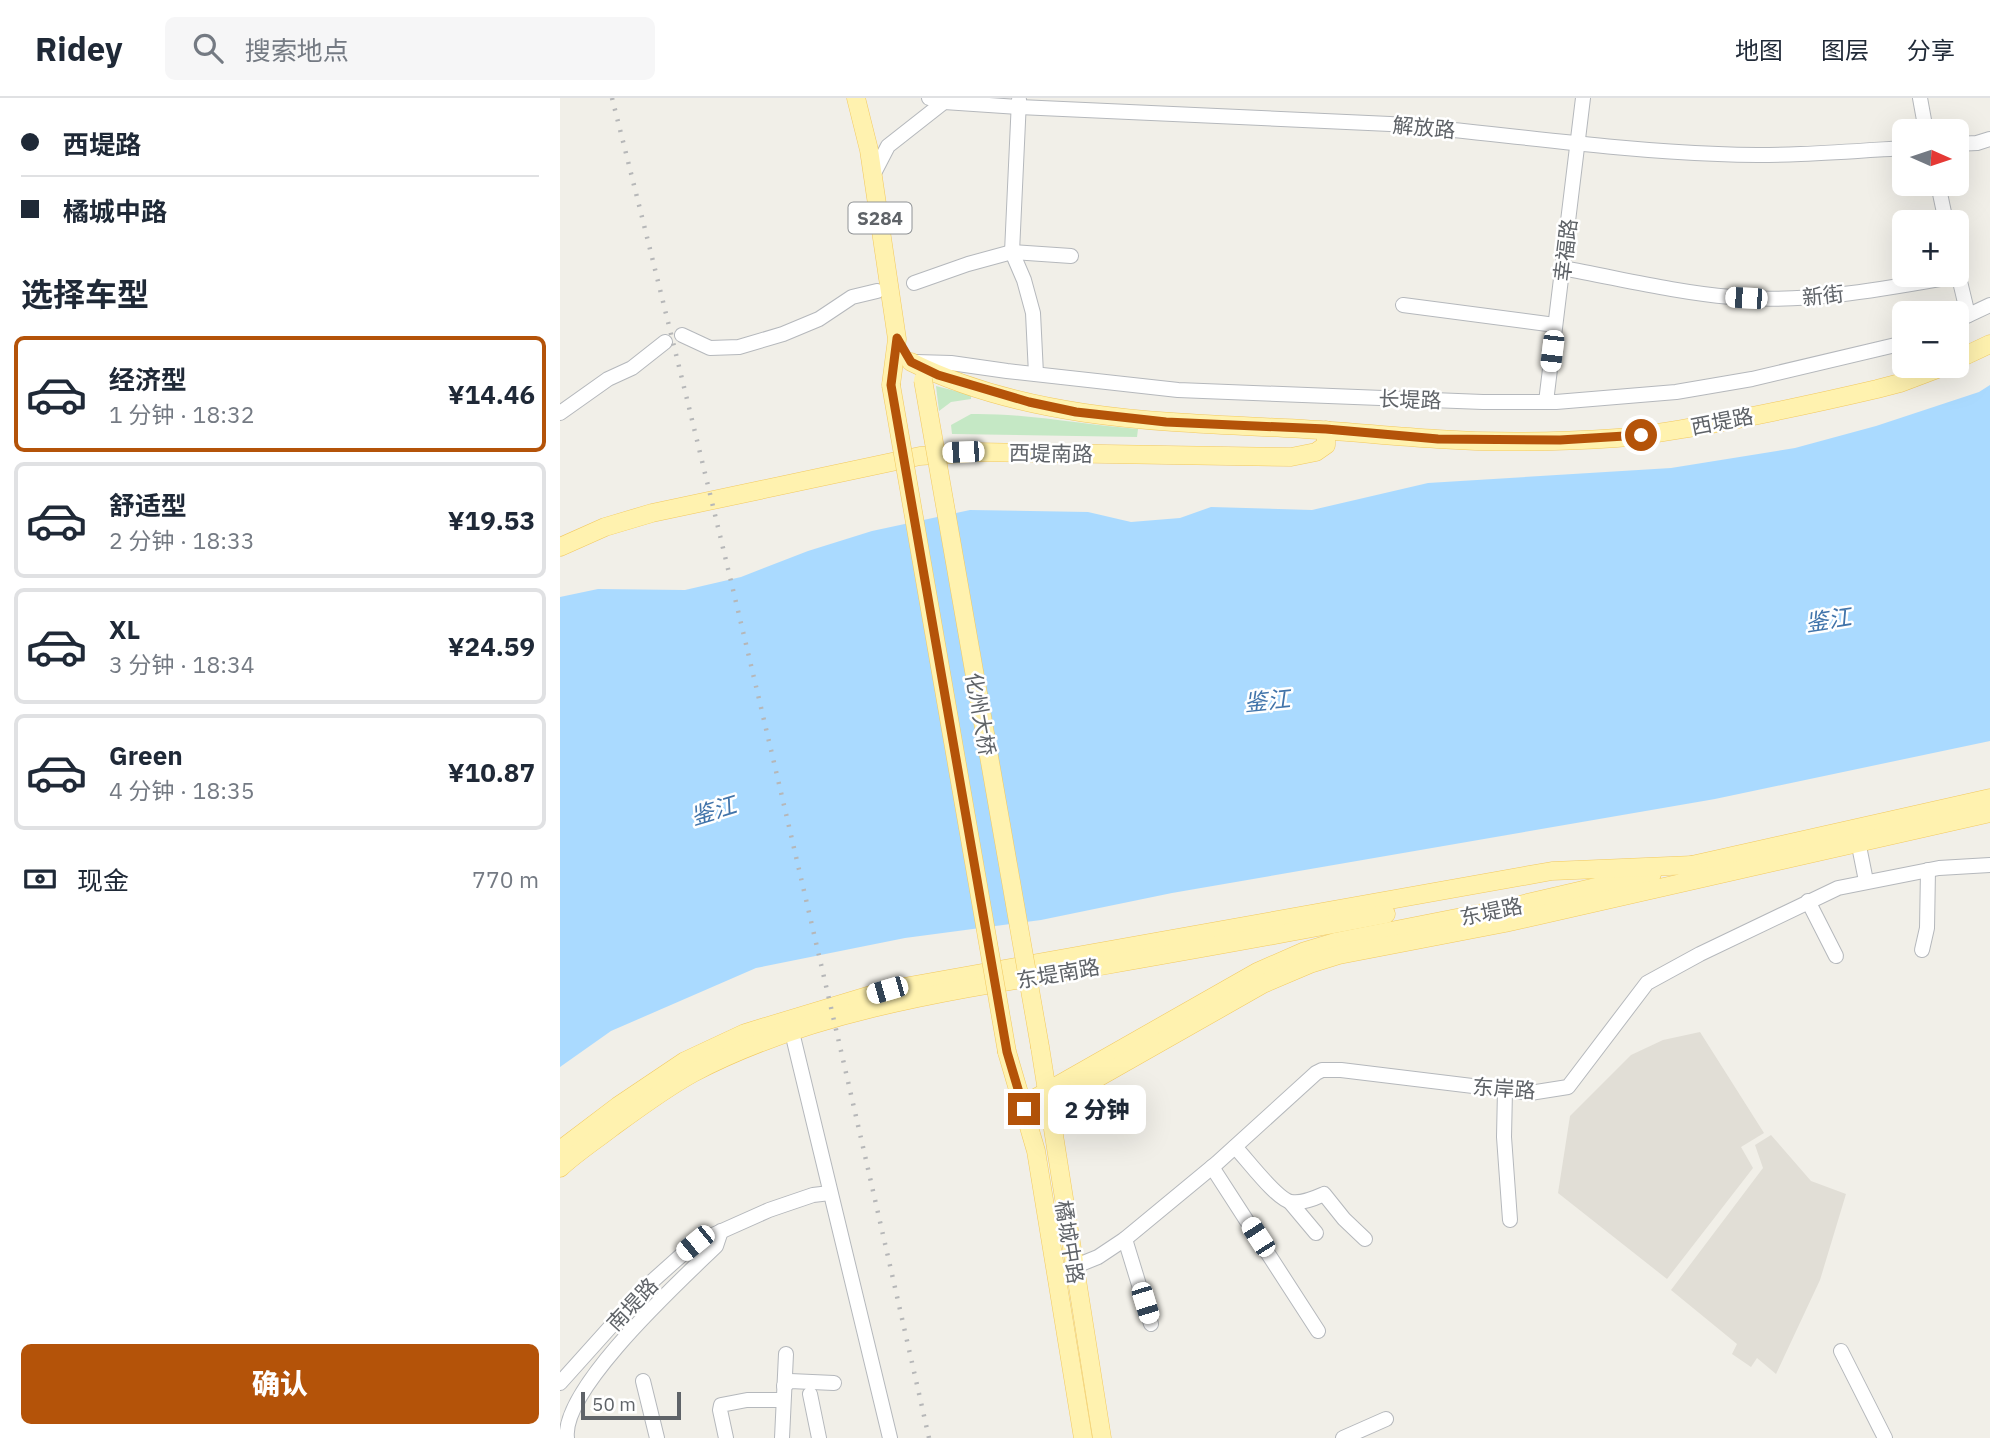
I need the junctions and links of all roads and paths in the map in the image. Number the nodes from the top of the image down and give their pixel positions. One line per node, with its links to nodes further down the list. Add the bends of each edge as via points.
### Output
1 (856, 98): 12 (main road, S284)
2 (929, 98): 5 (street, 解放路)
3 (1583, 98): 10 (street, 幸福路)
4 (1920, 98): 7 (street)
5 (944, 102): 6 (street, 解放路); 12 (street, via 888,146)
6 (1019, 102): 10 (street, 解放路, via 1390,124); 13 (street)
7 (1924, 119)
8 (1990, 139): 9 (street)
9 (1969, 143)
10 (1577, 145): 11 (street, 解放路, via 1720,155); 15 (street, 幸福路)
11 (1892, 149)
12 (873, 175): 24 (main road, S284)
13 (1012, 252): 14 (street); 16 (street); 30 (street, via 1034,313)
14 (1071, 256)
15 (1562, 268): 17 (street, 新街, via 1702,293 1762,298); 22 (street, 幸福路)
16 (914, 283)
17 (1892, 285)
18 (877, 291): 23 (street, via 852,296 783,334 739,347 710,348)
19 (1403, 305): 22 (street)
20 (1990, 305): 21 (street)
21 (1969, 315)
22 (1555, 326): 32 (street, 幸福路)
23 (682, 334)
24 (897, 338): 29 (main road); 52 (main road, 化州大桥, bridge, via 891,385)
25 (666, 342): 33 (street)
26 (1990, 344): 28 (main road)
27 (1892, 346): 32 (street, 长堤路, via 1714,386)
28 (1969, 354)
29 (911, 362): 30 (street, 长堤路); 34 (main road, 西堤路, via 938,375 1076,412 1166,422); 51 (main road, 化州大桥, bridge, via 923,380)
30 (1036, 374): 32 (street, 长堤路, via 1218,392)
31 (1913, 378): 34 (main road, 西堤路, via 1717,423 1620,438 1438,439)
32 (1546, 402)
33 (560, 413)
34 (1326, 429): 35 (main road, 西堤南路, via 1326,445 1320,450 1291,457 978,452 920,456 652,513)
35 (560, 547)
36 (1990, 798): 39 (main road, 东堤路)
37 (1990, 813): 38 (main road, 东堤路)
38 (1858, 841): 42 (street); 45 (main road, 东堤路, via 1504,923)
39 (1693, 865): 44 (main road, via 1552,871); 45 (main road, 东堤路)
40 (1990, 865): 41 (street, 东岸路)
41 (1928, 870): 42 (street, 东岸路); 47 (street)
42 (1866, 881): 43 (street, 东岸路)
43 (1808, 901): 48 (street); 53 (street, 东岸路, via 1647,983 1568,1087 1530,1093)
44 (1379, 908): 45 (main road); 46 (main road, 东堤南路); 50 (main road, 东堤南路, via 940,979 887,990)
45 (1407, 935): 49 (main road, 东堤路, via 1335,942); 54 (main road, 东堤路, via 1310,964 1263,984)
46 (1268, 937): 49 (main road); 50 (main road, 东堤南路, via 943,993)
47 (1922, 950)
48 (1836, 956)
49 (1273, 965): 54 (main road, 东堤路)
50 (791, 1026): 57 (main road, 东堤南路, via 745,1033 685,1061); 59 (main road, 东堤南路, via 692,1074); 60 (street)
51 (1040, 1047): 54 (main road, 橘城中路)
52 (1007, 1052): 55 (main road, 橘城中路)
53 (1505, 1090): 56 (street, 东岸路, via 1321,1070); 62 (street)
54 (1048, 1098): 55 (main road, 东堤路); 67 (main road, 橘城中路)
55 (1025, 1112): 68 (main road, 橘城中路)
56 (1235, 1146): 58 (street, 东岸路); 61 (street)
57 (560, 1150)
58 (1212, 1167): 66 (street, 东岸路); 70 (street)
59 (560, 1168)
60 (830, 1193): 63 (street, 南堤路, via 791,1202); 84 (street)
61 (1290, 1202): 64 (street); 65 (street, via 1324,1194)
62 (1510, 1220)
63 (720, 1231): 75 (street, 南堤路, via 695,1243 648,1285); 79 (street, via 716,1246 638,1324 585,1386)
64 (1316, 1233)
65 (1365, 1239)
66 (1125, 1240): 67 (street, 东岸路); 69 (street)
67 (1074, 1267): 68 (street, 东岸路); 86 (main road, 橘城中路)
68 (1056, 1274): 85 (main road, 橘城中路)
69 (1151, 1324)
70 (1318, 1331)
71 (1841, 1351): 88 (street)
72 (786, 1354): 76 (street)
73 (643, 1381): 80 (street)
74 (834, 1382): 76 (street, via 790,1381)
75 (560, 1383)
76 (783, 1393): 81 (street, via 721,1407); 82 (street)
77 (810, 1394): 83 (street)
78 (1386, 1419): 87 (street)
79 (565, 1436)
80 (657, 1438)
81 (726, 1438)
82 (782, 1438)
83 (819, 1438)
84 (890, 1438)
85 (1083, 1438)
86 (1102, 1438)
87 (1343, 1438)
88 (1885, 1438)

